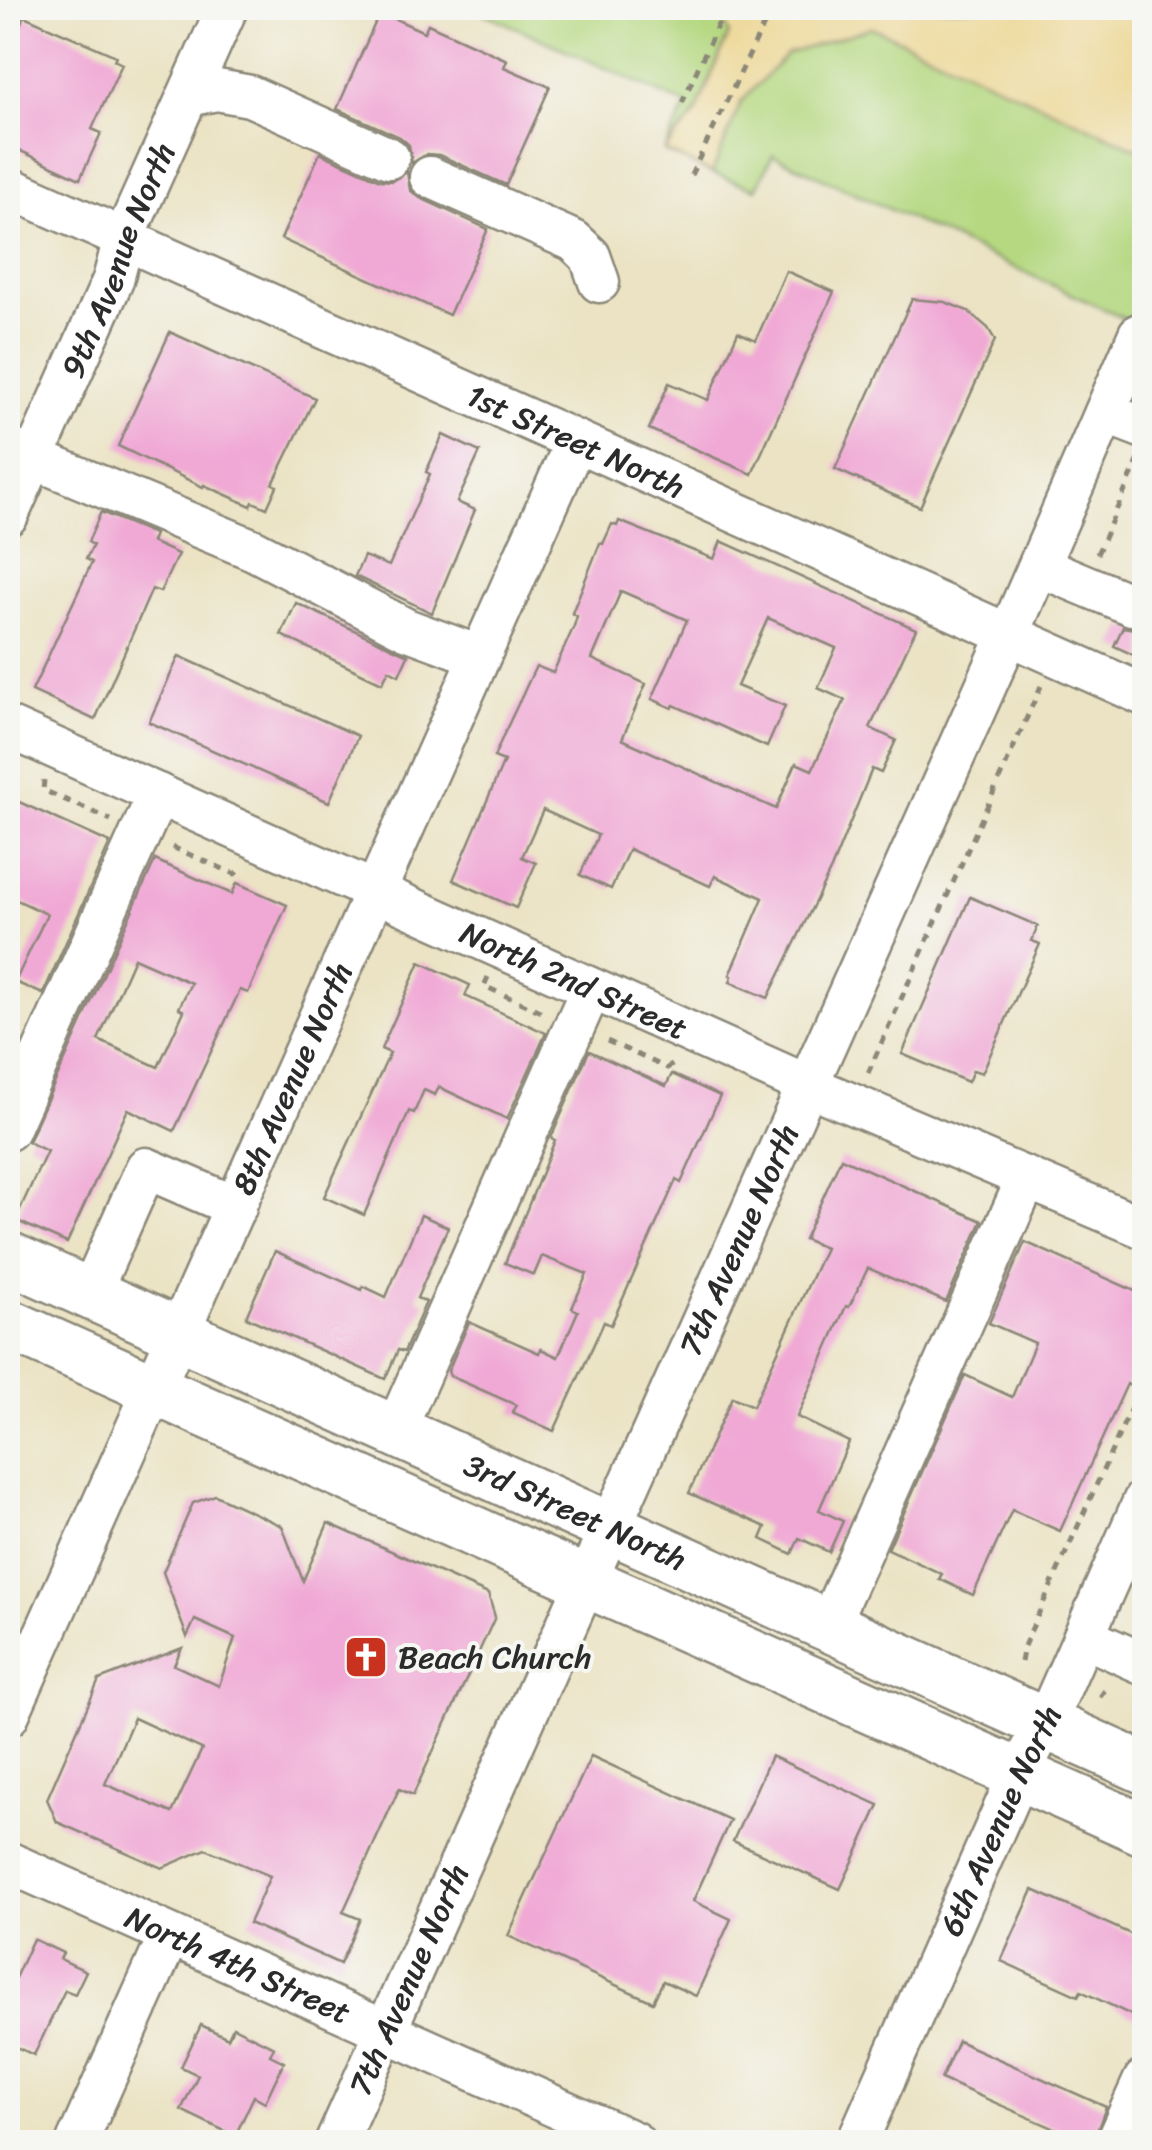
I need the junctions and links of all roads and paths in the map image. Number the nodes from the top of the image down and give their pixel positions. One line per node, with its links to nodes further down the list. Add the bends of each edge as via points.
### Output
1 (228, 8): 4 (street, 9th Avenue North)
2 (732, 8): 5 (path)
3 (772, 8): 7 (path)
4 (188, 96): 6 (street, via 217,90 250,96); 10 (street, 9th Avenue North)
5 (682, 103)
6 (390, 158)
7 (691, 175)
8 (430, 177): 11 (street, via 574,241 590,256)
9 (8, 187): 10 (street, 1st Street North)
10 (124, 238): 15 (street, 1st Street North); 17 (street, 9th Avenue North, via 113,280)
11 (599, 282)
12 (1142, 336): 13 (street, 7th Avenue North)
13 (1105, 412): 14 (street); 19 (street, 7th Avenue North)
14 (1144, 428)
15 (576, 441): 22 (street, 1st Street North); 23 (street, 8th Avenue North)
16 (1144, 447): 20 (path)
17 (20, 453): 18 (street, 9th Avenue North); 23 (street, via 254,550 406,629)
18 (8, 515)
19 (1038, 566): 20 (street); 22 (street, 7th Avenue North)
20 (1084, 584): 21 (street)
21 (1132, 605)
22 (1010, 634): 25 (street, 1st Street North); 31 (street, 7th Avenue North)
23 (479, 656): 28 (street, 8th Avenue North)
24 (1042, 684): 30 (path)
25 (1144, 694)
26 (8, 728): 27 (street, North 2nd Street)
27 (158, 794): 28 (street, North 2nd Street); 32 (street)
28 (373, 890): 29 (street, North 2nd Street); 34 (street, 8th Avenue North)
29 (591, 989): 31 (street, North 2nd Street); 42 (street)
30 (868, 1074)
31 (807, 1086): 33 (street, North 2nd Street); 44 (street, 7th Avenue North)
32 (8, 1130)
33 (1027, 1178): 35 (street, North 2nd Street); 46 (street)
34 (236, 1207): 37 (street, via 146,1168); 39 (street, 8th Avenue North)
35 (1144, 1228)
36 (8, 1257): 37 (main road, 3rd Street North)
37 (90, 1294): 39 (main road, 3rd Street North)
38 (8, 1324): 41 (main road, 3rd Street North)
39 (180, 1334): 41 (street, 8th Avenue North); 42 (main road, 3rd Street North)
40 (1144, 1379): 48 (path)
41 (152, 1389): 45 (main road, 3rd Street North); 50 (street, 8th Avenue North)
42 (395, 1431): 44 (main road, 3rd Street North)
43 (1144, 1500): 47 (street, 6th Avenue North)
44 (611, 1527): 45 (street, 7th Avenue North); 46 (main road, 3rd Street North)
45 (588, 1580): 53 (main road, 3rd Street North); 57 (street, 7th Avenue North)
46 (828, 1626): 51 (main road, 3rd Street North)
47 (1084, 1637): 49 (street); 51 (street, 6th Avenue North)
48 (1021, 1662)
49 (1144, 1664)
50 (8, 1716)
51 (1045, 1724): 52 (main road, 3rd Street North); 53 (street, 6th Avenue North)
52 (1144, 1768)
53 (1019, 1774): 54 (main road, 3rd Street North); 62 (street, 6th Avenue North)
54 (1144, 1830)
55 (8, 1862): 56 (street, North 4th Street)
56 (169, 1936): 57 (street, North 4th Street); 60 (street)
57 (384, 2032): 59 (street, North 4th Street); 61 (street, 7th Avenue North)
58 (1144, 2080): 63 (street)
59 (614, 2139)
60 (77, 2142)
61 (336, 2142)
62 (857, 2142)
63 (1116, 2142)

